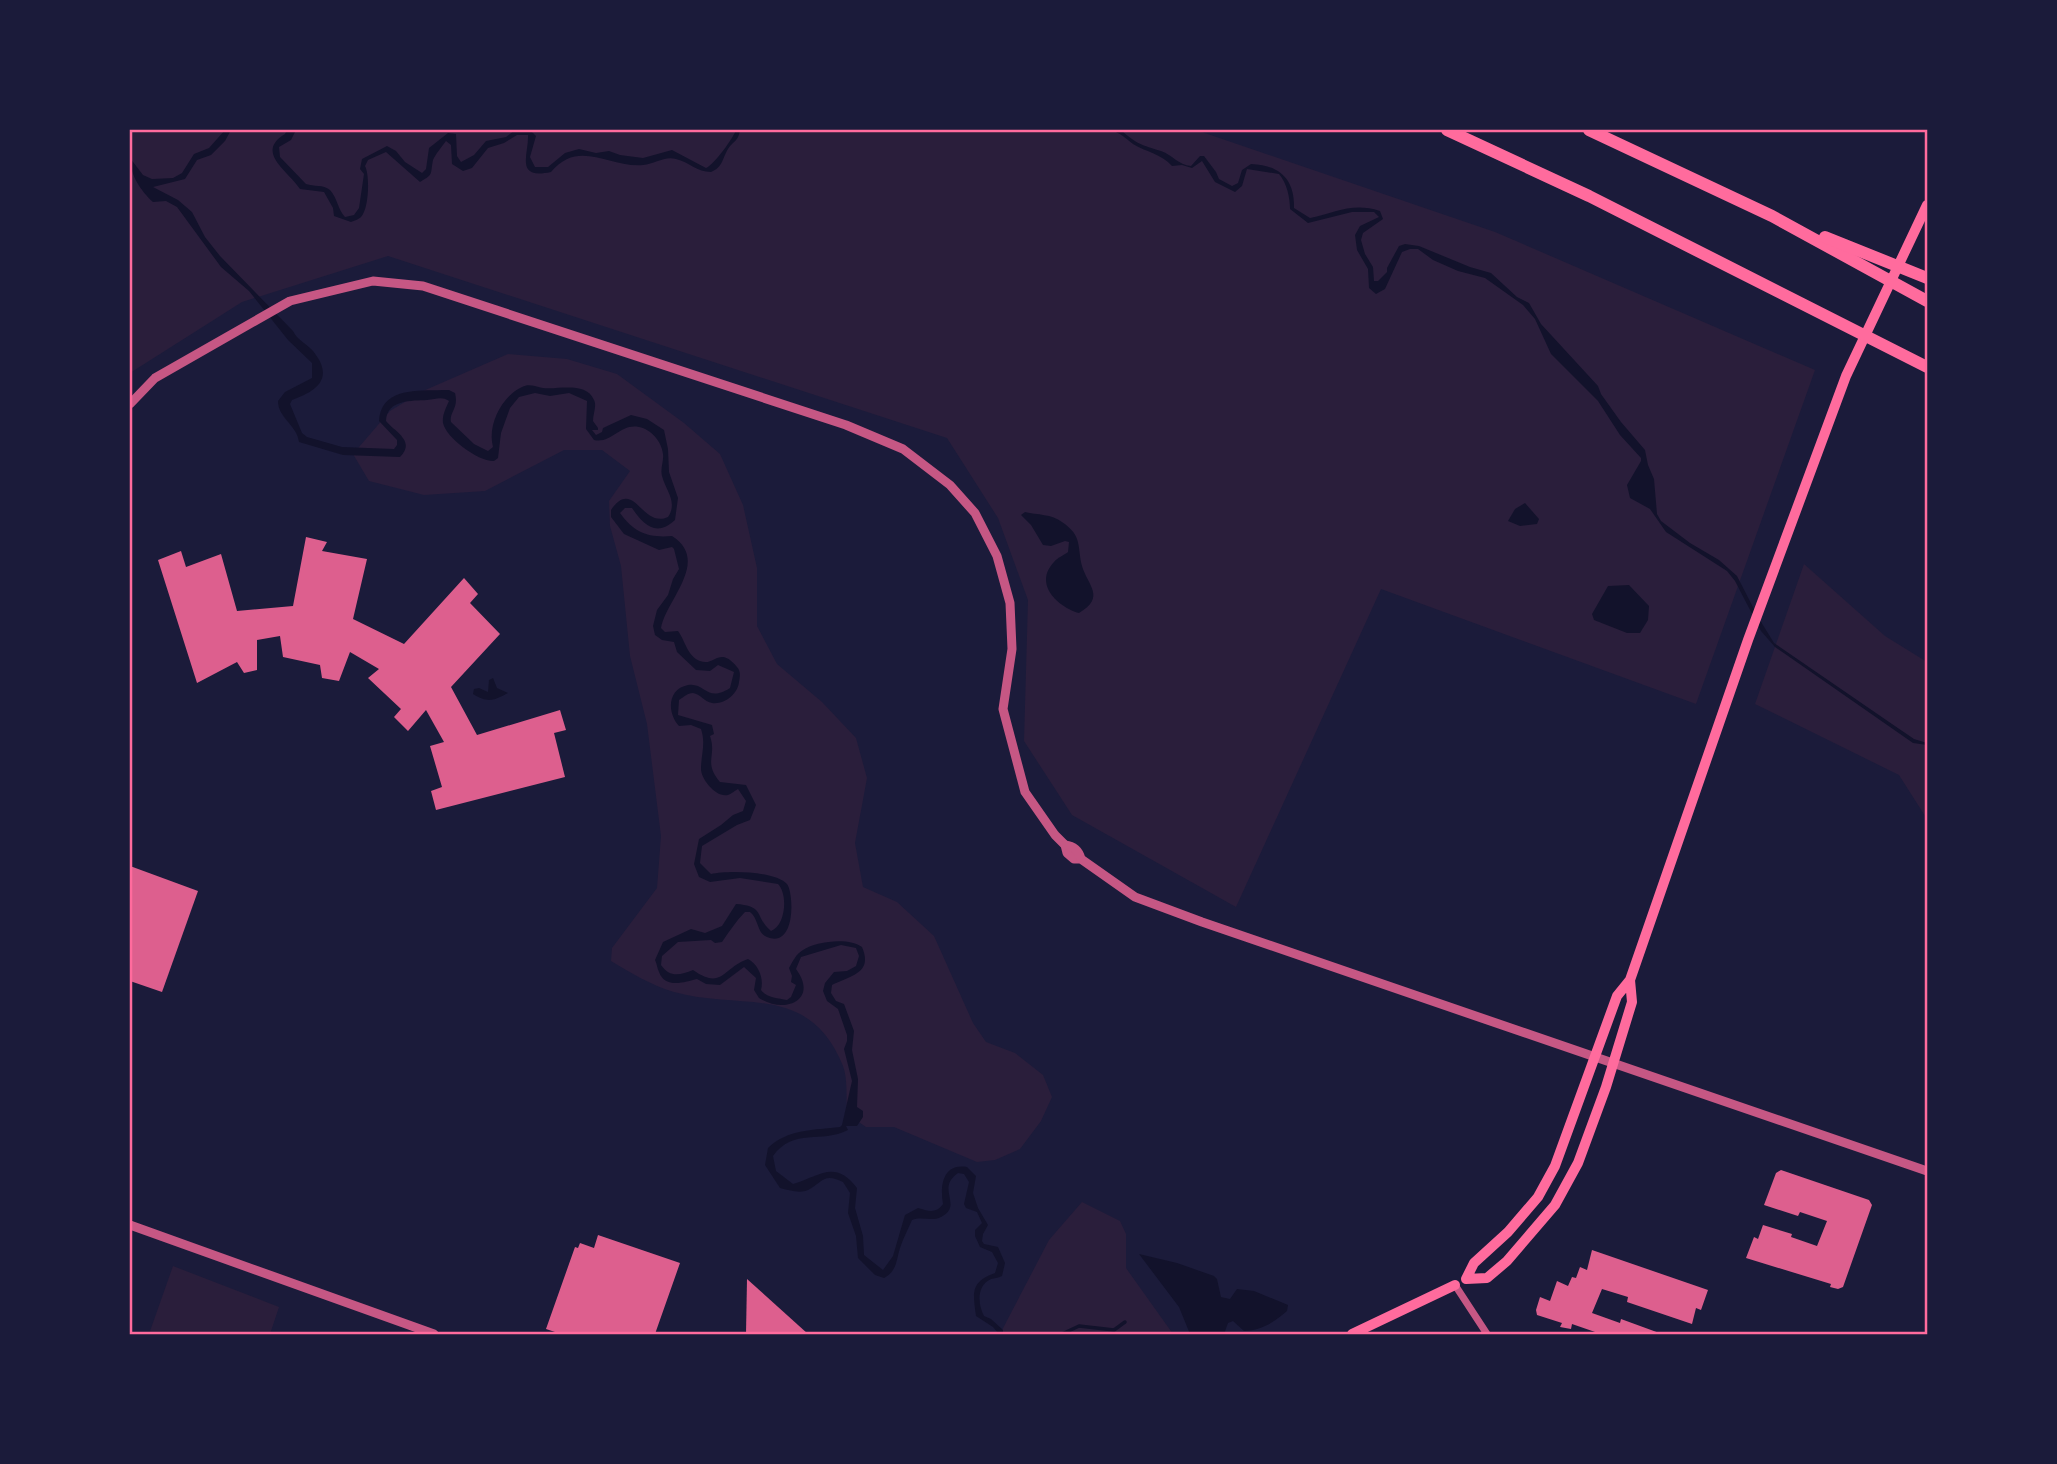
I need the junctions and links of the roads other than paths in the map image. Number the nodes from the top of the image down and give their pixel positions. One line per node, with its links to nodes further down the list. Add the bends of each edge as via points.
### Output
1 (1447, 130): 7 (highway, via 1589,196)
2 (1589, 130): 4 (highway)
3 (1927, 205): 9 (main road, via 1846,376)
4 (1772, 216): 5 (highway); 6 (highway)
5 (1927, 278)
6 (1927, 301)
7 (1927, 367)
8 (130, 404): 10 (street, via 155,378 290,301 373,281 423,286 846,425 903,449 950,485 975,513 997,556 1010,603 1012,649 1003,709 1025,792 1065,845 1072,845 1081,859 1135,897)
9 (1630, 980): 10 (main road, via 1617,996); 11 (main road, via 1632,1002)
10 (1597, 1057): 11 (street); 14 (main road, via 1555,1166 1538,1197 1474,1263)
11 (1613, 1063): 12 (street); 14 (main road, via 1578,1163 1555,1205 1487,1278)
12 (1927, 1171)
13 (130, 1225): 16 (street)
14 (1466, 1279): 15 (street)
15 (1455, 1285): 17 (main road); 18 (street)
16 (434, 1335)
17 (1352, 1335)
18 (1487, 1335)

